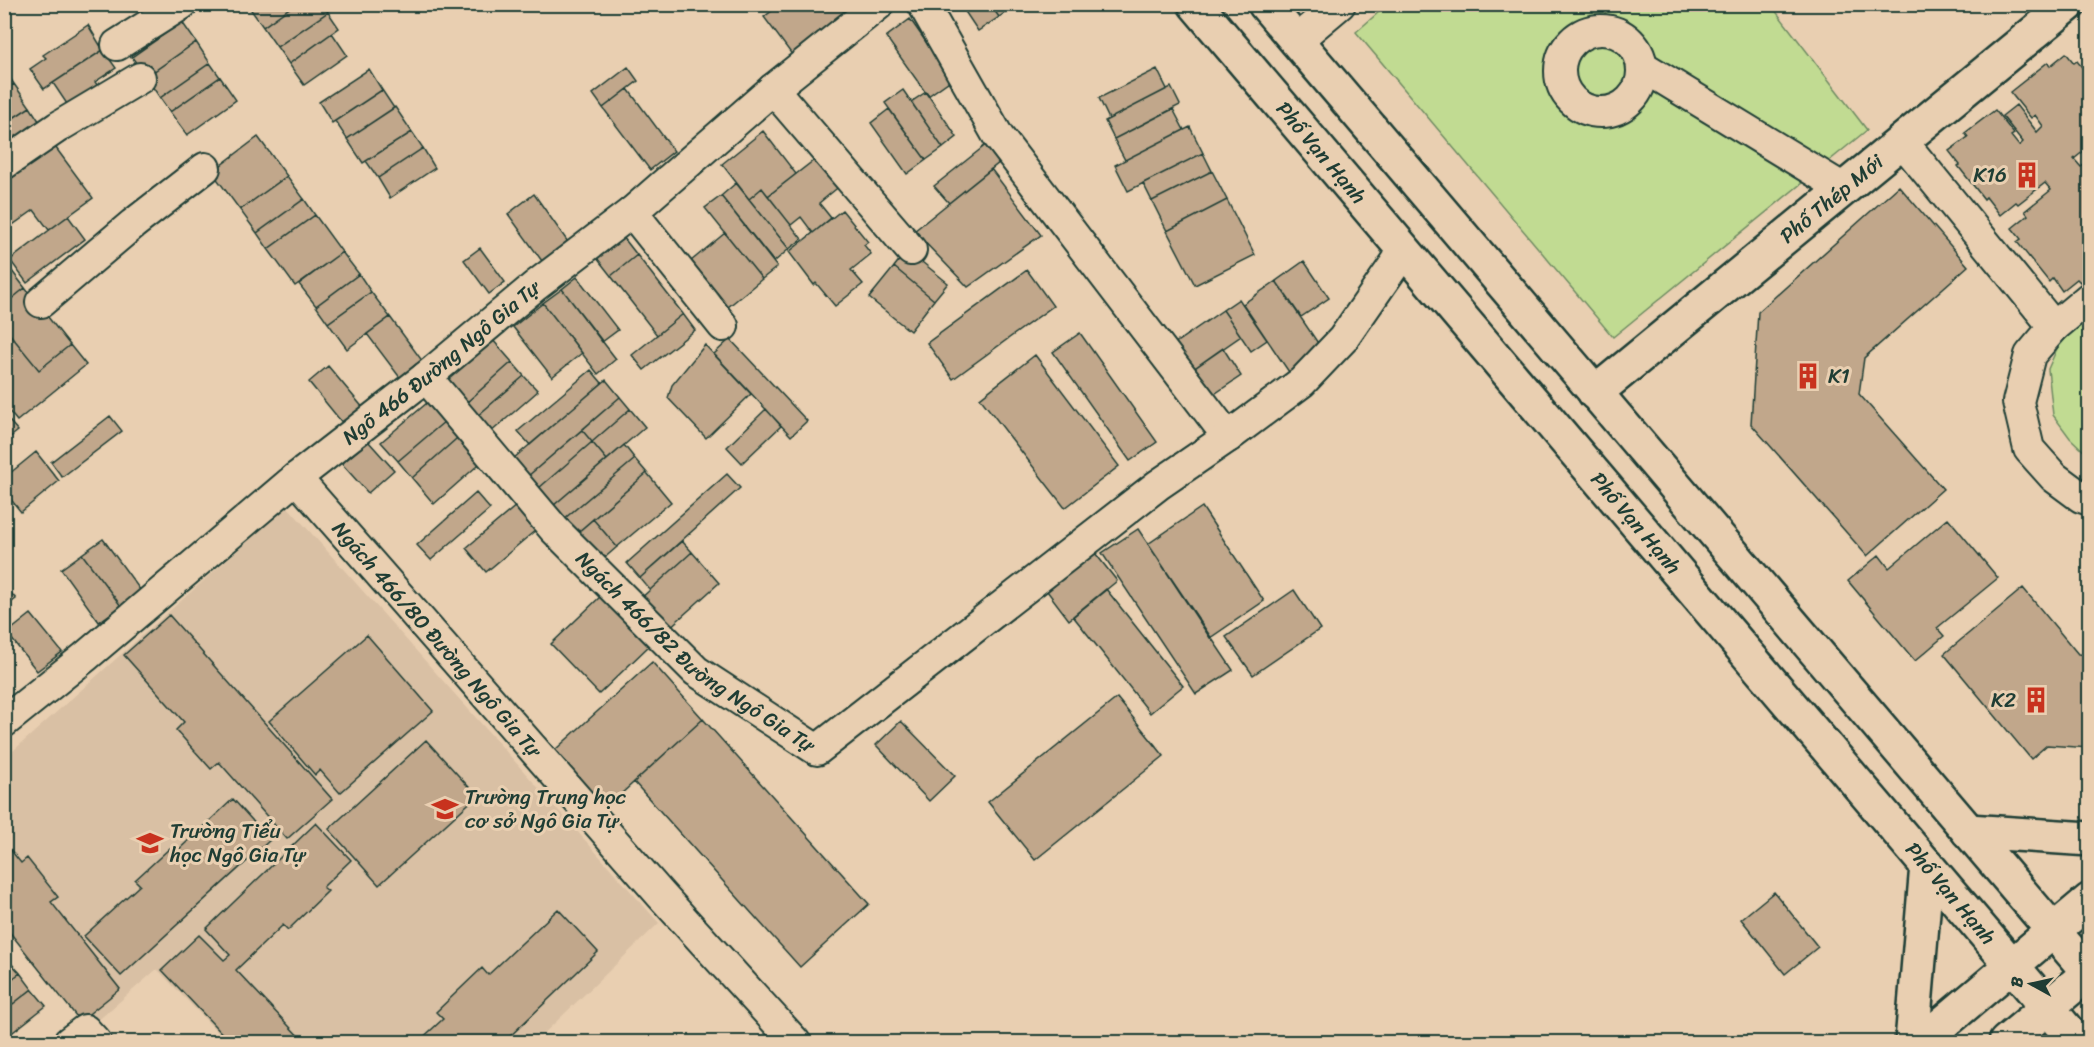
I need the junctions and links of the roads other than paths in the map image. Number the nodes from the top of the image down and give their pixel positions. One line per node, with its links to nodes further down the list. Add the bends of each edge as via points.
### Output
1 (182, 4): 9 (street)
2 (879, 4): 12 (street, Ngõ 466 Đường Ngô Gia Tự)
3 (923, 4): 26 (street, via 998,136)
4 (1195, 4): 19 (street, Phố Vạn Hạnh)
5 (1265, 4): 8 (street)
6 (1340, 4): 8 (street)
7 (2069, 4): 13 (street, Phố Thép Mới)
8 (1296, 41): 25 (street)
9 (117, 45)
10 (1642, 66): 16 (street)
11 (140, 78): 14 (street)
12 (773, 89): 17 (street, Ngõ 466 Đường Ngô Gia Tự); 18 (street)
13 (1902, 141): 16 (street, Phố Thép Mới); 23 (street)
14 (4, 164)
15 (205, 168): 21 (street)
16 (1844, 189): 25 (street, Phố Thép Mới)
17 (632, 212): 22 (street); 24 (street, Ngõ 466 Đường Ngô Gia Tự)
18 (911, 250)
19 (1404, 251): 26 (street, via 1343,339 1302,382); 32 (street, Phố Vạn Hạnh)
20 (2090, 297): 23 (street)
21 (40, 302)
22 (723, 326)
23 (2054, 327): 28 (street, via 2030,355 2018,402 2029,449 2054,477)
24 (426, 377): 26 (street, Ngách 466/82 Đường Ngô Gia Tự, via 554,529 696,671 817,750 1158,485); 27 (street, Ngõ 466 Đường Ngô Gia Tự)
25 (1595, 393): 30 (street)
26 (1228, 437)
27 (296, 478): 29 (street, Ngõ 466 Đường Ngô Gia Tự); 38 (street, Ngách 466/80 Đường Ngô Gia Tự)
28 (2090, 500)
29 (4, 722)
30 (1968, 831): 31 (street); 34 (street)
31 (2090, 839)
32 (1927, 865): 35 (street, Phố Vạn Hạnh); 39 (street)
33 (2090, 900): 34 (street)
34 (2053, 931): 35 (street); 36 (street)
35 (2012, 966): 37 (street, Phố Vạn Hạnh); 40 (street)
36 (2089, 973): 37 (street)
37 (2048, 1008): 41 (street); 42 (street, Phố Vạn Hạnh)
38 (795, 1042)
39 (1912, 1042)
40 (1921, 1042)
41 (2006, 1042)
42 (2077, 1042)

